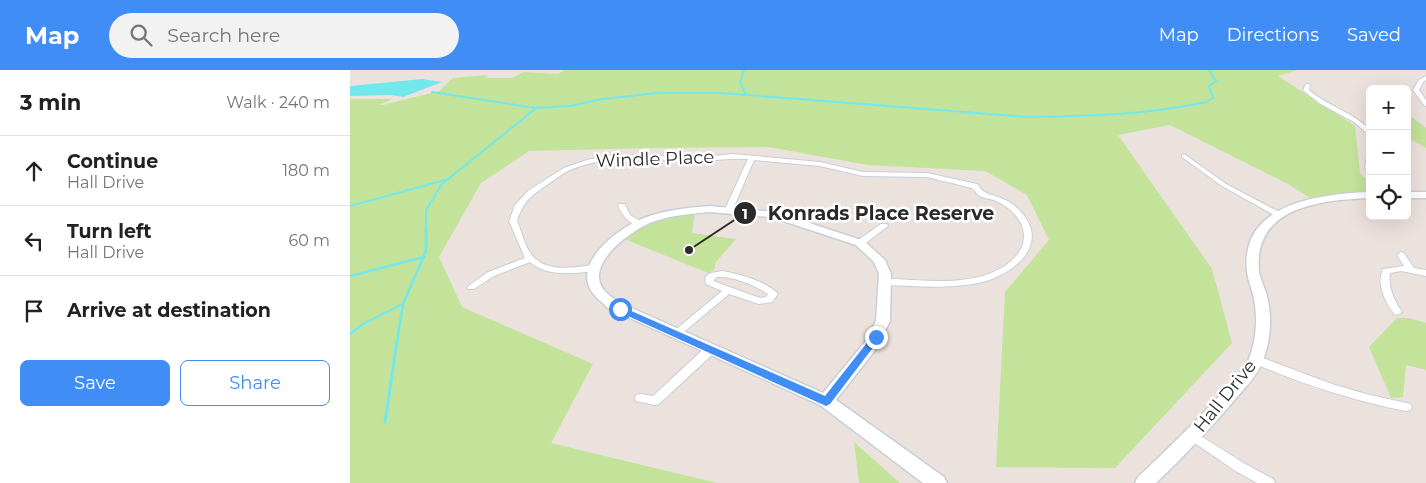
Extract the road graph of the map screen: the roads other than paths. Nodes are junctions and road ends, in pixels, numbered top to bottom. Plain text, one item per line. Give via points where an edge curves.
1 (1426, 78) edge
2 (1308, 85) dead end
3 (1426, 104) edge
4 (1367, 130) edge
5 (1184, 156) dead end
6 (752, 158) junction
7 (1366, 195) edge
8 (1411, 195) edge
9 (1424, 197) edge
10 (622, 206) dead end
11 (729, 209) junction
12 (1279, 214) junction
13 (639, 224) junction
14 (884, 226) dead end
15 (860, 243) junction
16 (1401, 255) dead end
17 (530, 259) junction
18 (595, 268) junction
19 (1410, 269) junction
20 (1426, 273) edge
21 (886, 282) junction
22 (471, 287) dead end
23 (728, 290) junction
24 (1397, 312) dead end
25 (676, 334) junction
26 (711, 349) junction
27 (1256, 360) junction
28 (640, 398) dead end
29 (826, 402) junction
30 (1406, 407) dead end
31 (1193, 436) junction
32 (938, 483) edge
33 (1144, 483) edge
34 (1269, 483) edge

1 - 3 street via 1416,90
2 - 4 street via 1306,90 1313,97
5 - 12 street via 1224,184
6 - 11 street
6 - 17 street, Windle Place via 612,157 566,169 527,196 515,213 513,226
6 - 21 street, Windle Place via 824,164 863,174 927,176 974,186 982,194 1015,210 1025,222 1028,236 1023,254 996,274 948,283
7 - 12 street, Hall Drive via 1320,199
8 - 9 street
10 - 13 street via 627,216
11 - 13 street via 683,211
11 - 15 street via 772,214
12 - 27 street, Hall Drive via 1258,234 1253,247 1253,273 1264,331
13 - 18 street via 609,244
14 - 15 street
15 - 21 street via 879,260
16 - 19 street
17 - 18 street via 552,270
17 - 22 street via 492,274
18 - 25 street via 595,285 606,300
19 - 20 street
19 - 24 street via 1394,268 1385,274 1390,303
21 - 29 street via 880,329
23 - 23 street via 711,283 709,278 725,273 770,291 772,296 759,301
23 - 25 street
25 - 26 street
26 - 28 street via 655,401
26 - 29 street
27 - 30 street via 1329,389
27 - 31 street, Hall Drive via 1251,370
29 - 32 street
31 - 33 street, Hall Drive
31 - 34 street

